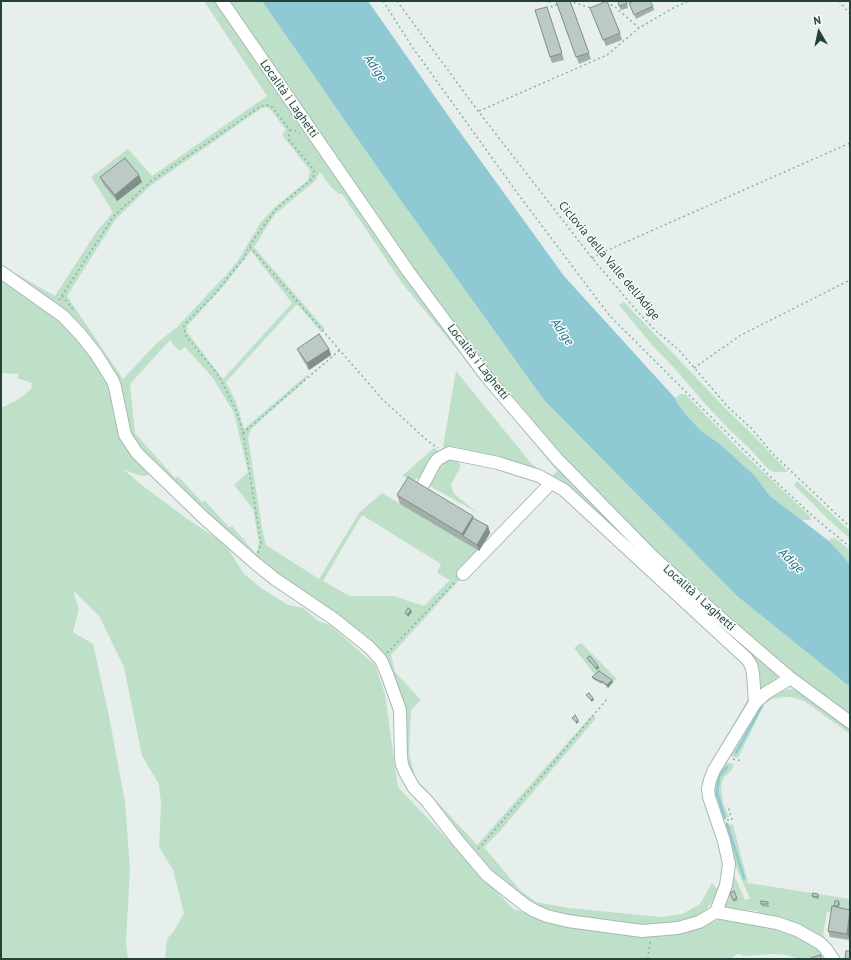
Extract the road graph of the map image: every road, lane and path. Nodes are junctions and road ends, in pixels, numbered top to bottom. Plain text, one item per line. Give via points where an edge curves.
1 (222, 1) edge
2 (383, 1) edge
3 (397, 1) edge
4 (549, 1) edge
5 (569, 1) edge
6 (689, 1) edge
7 (839, 1) edge
8 (559, 4) edge
9 (601, 5) edge
10 (596, 7) edge
11 (850, 14) edge
12 (639, 28) junction
13 (272, 107) dead end
14 (478, 111) junction
15 (290, 130) dead end
16 (850, 143) edge
17 (250, 247) junction
18 (592, 258) junction
19 (1, 272) edge
20 (850, 280) edge
21 (55, 309) junction
22 (340, 350) junction
23 (694, 368) junction
24 (243, 433) junction
25 (449, 453) junction
26 (424, 483) dead end
27 (551, 483) junction
28 (850, 526) edge
29 (850, 547) edge
30 (255, 563) junction
31 (463, 574) joint
32 (380, 660) junction
33 (789, 677) junction
34 (608, 698) dead end
35 (755, 703) junction
36 (850, 722) edge
37 (471, 857) junction
38 (716, 912) junction
39 (655, 930) junction
40 (648, 959) edge
41 (833, 959) edge

1 - 33 street, Località i Laghetti via 408,271 486,376 557,459 652,556
2 - 29 path via 413,48 509,181 610,315 773,479
3 - 14 path, Ciclovia della Valle dell'Adige
4 - 8 path via 552,6
5 - 10 path via 590,9
6 - 12 path
7 - 11 path
9 - 12 path via 607,2 614,6
12 - 14 path via 607,55
13 - 21 path via 260,106 150,182 114,216
14 - 18 path, Ciclovia della Valle dell'Adige
15 - 17 path via 289,140 314,170 314,175 276,210
16 - 18 path
17 - 22 path
17 - 24 path via 212,297 184,326 186,336 219,376 237,412
18 - 23 path, Ciclovia della Valle dell'Adige via 636,310 678,349
19 - 21 street
20 - 23 path via 741,335
21 - 30 street via 96,354 113,381 125,435 137,453
22 - 24 path
22 - 25 path via 384,400 429,442
23 - 28 path, Ciclovia della Valle dell'Adige via 773,454
24 - 30 path via 261,543
25 - 26 street via 438,459
25 - 27 street via 498,463
27 - 31 street
27 - 35 street via 564,490 747,660 753,673
30 - 32 street via 334,619 369,647
31 - 32 path
32 - 37 street via 400,710 402,766 414,788
33 - 35 street
33 - 36 street
34 - 37 path
35 - 38 street via 718,763 708,789 729,864 726,885
37 - 39 street via 487,875 525,905 547,916 642,932
38 - 39 street via 699,922 678,928
38 - 41 street via 777,923 797,930 820,943
39 - 40 path via 650,940

